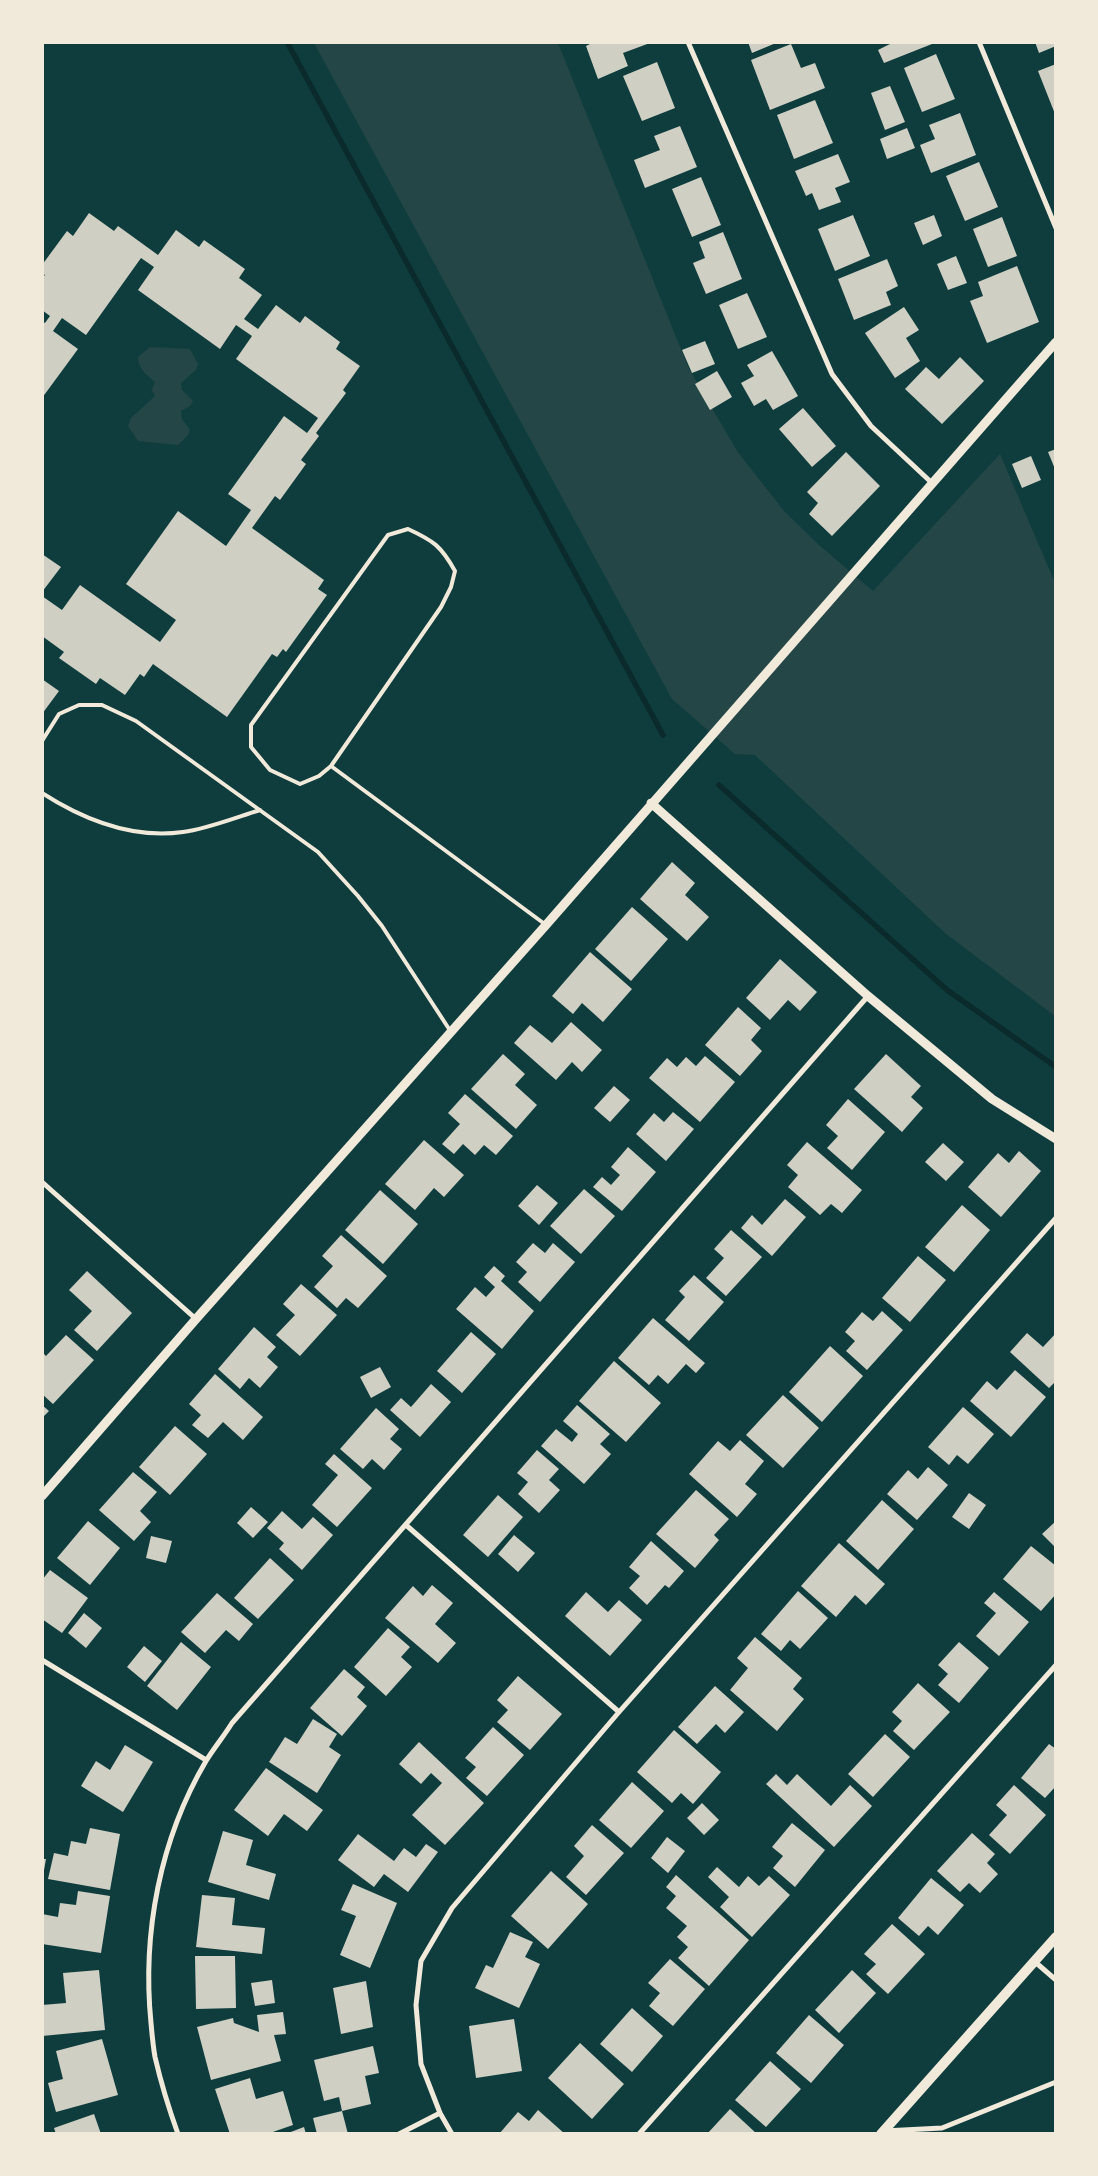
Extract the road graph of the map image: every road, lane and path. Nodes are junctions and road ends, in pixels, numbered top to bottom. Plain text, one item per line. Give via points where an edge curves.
1 (688, 42) edge
2 (979, 42) edge
3 (1056, 228) edge
4 (1056, 342) edge
5 (932, 483) junction
6 (42, 741) edge
7 (331, 766) junction
8 (42, 793) edge
9 (651, 803) junction
10 (260, 810) junction
11 (546, 925) junction
12 (868, 996) junction
13 (450, 1032) junction
14 (1056, 1139) edge
15 (42, 1182) edge
16 (1056, 1218) edge
17 (196, 1319) junction
18 (42, 1496) edge
19 (406, 1525) junction
20 (42, 1660) edge
21 (1056, 1665) edge
22 (619, 1712) junction
23 (206, 1760) junction
24 (1056, 1937) edge
25 (1034, 1961) junction
26 (1056, 1980) edge
27 (1056, 2082) edge
28 (440, 2113) junction
29 (882, 2132) edge
30 (178, 2134) edge
31 (399, 2134) edge
32 (452, 2134) edge
33 (639, 2134) edge

1 - 5 street via 832,374 872,426
2 - 3 street
4 - 5 street
5 - 9 street
6 - 10 lane via 59,714 79,705 102,705 136,721
7 - 7 lane via 441,607 451,587 455,571 446,554 431,539 408,529 388,535 251,725 251,747 270,770 300,784 319,776
7 - 11 lane
8 - 10 lane via 65,808 108,825 148,834 184,832
9 - 11 street
9 - 12 street
10 - 13 lane via 318,852 358,896 382,926
11 - 13 street
12 - 14 street via 992,1099
12 - 19 street
13 - 17 street
15 - 17 street
16 - 22 street
17 - 18 street
19 - 22 street
19 - 23 street via 232,1723
20 - 23 street
21 - 33 street
22 - 28 street via 452,1908 421,1961 416,2005 421,2064
23 - 30 street via 170,1843 156,1894 148,1947 148,1996 155,2057
24 - 25 main road
25 - 26 street
25 - 29 main road
27 - 29 street via 942,2128
28 - 31 street
28 - 32 street

